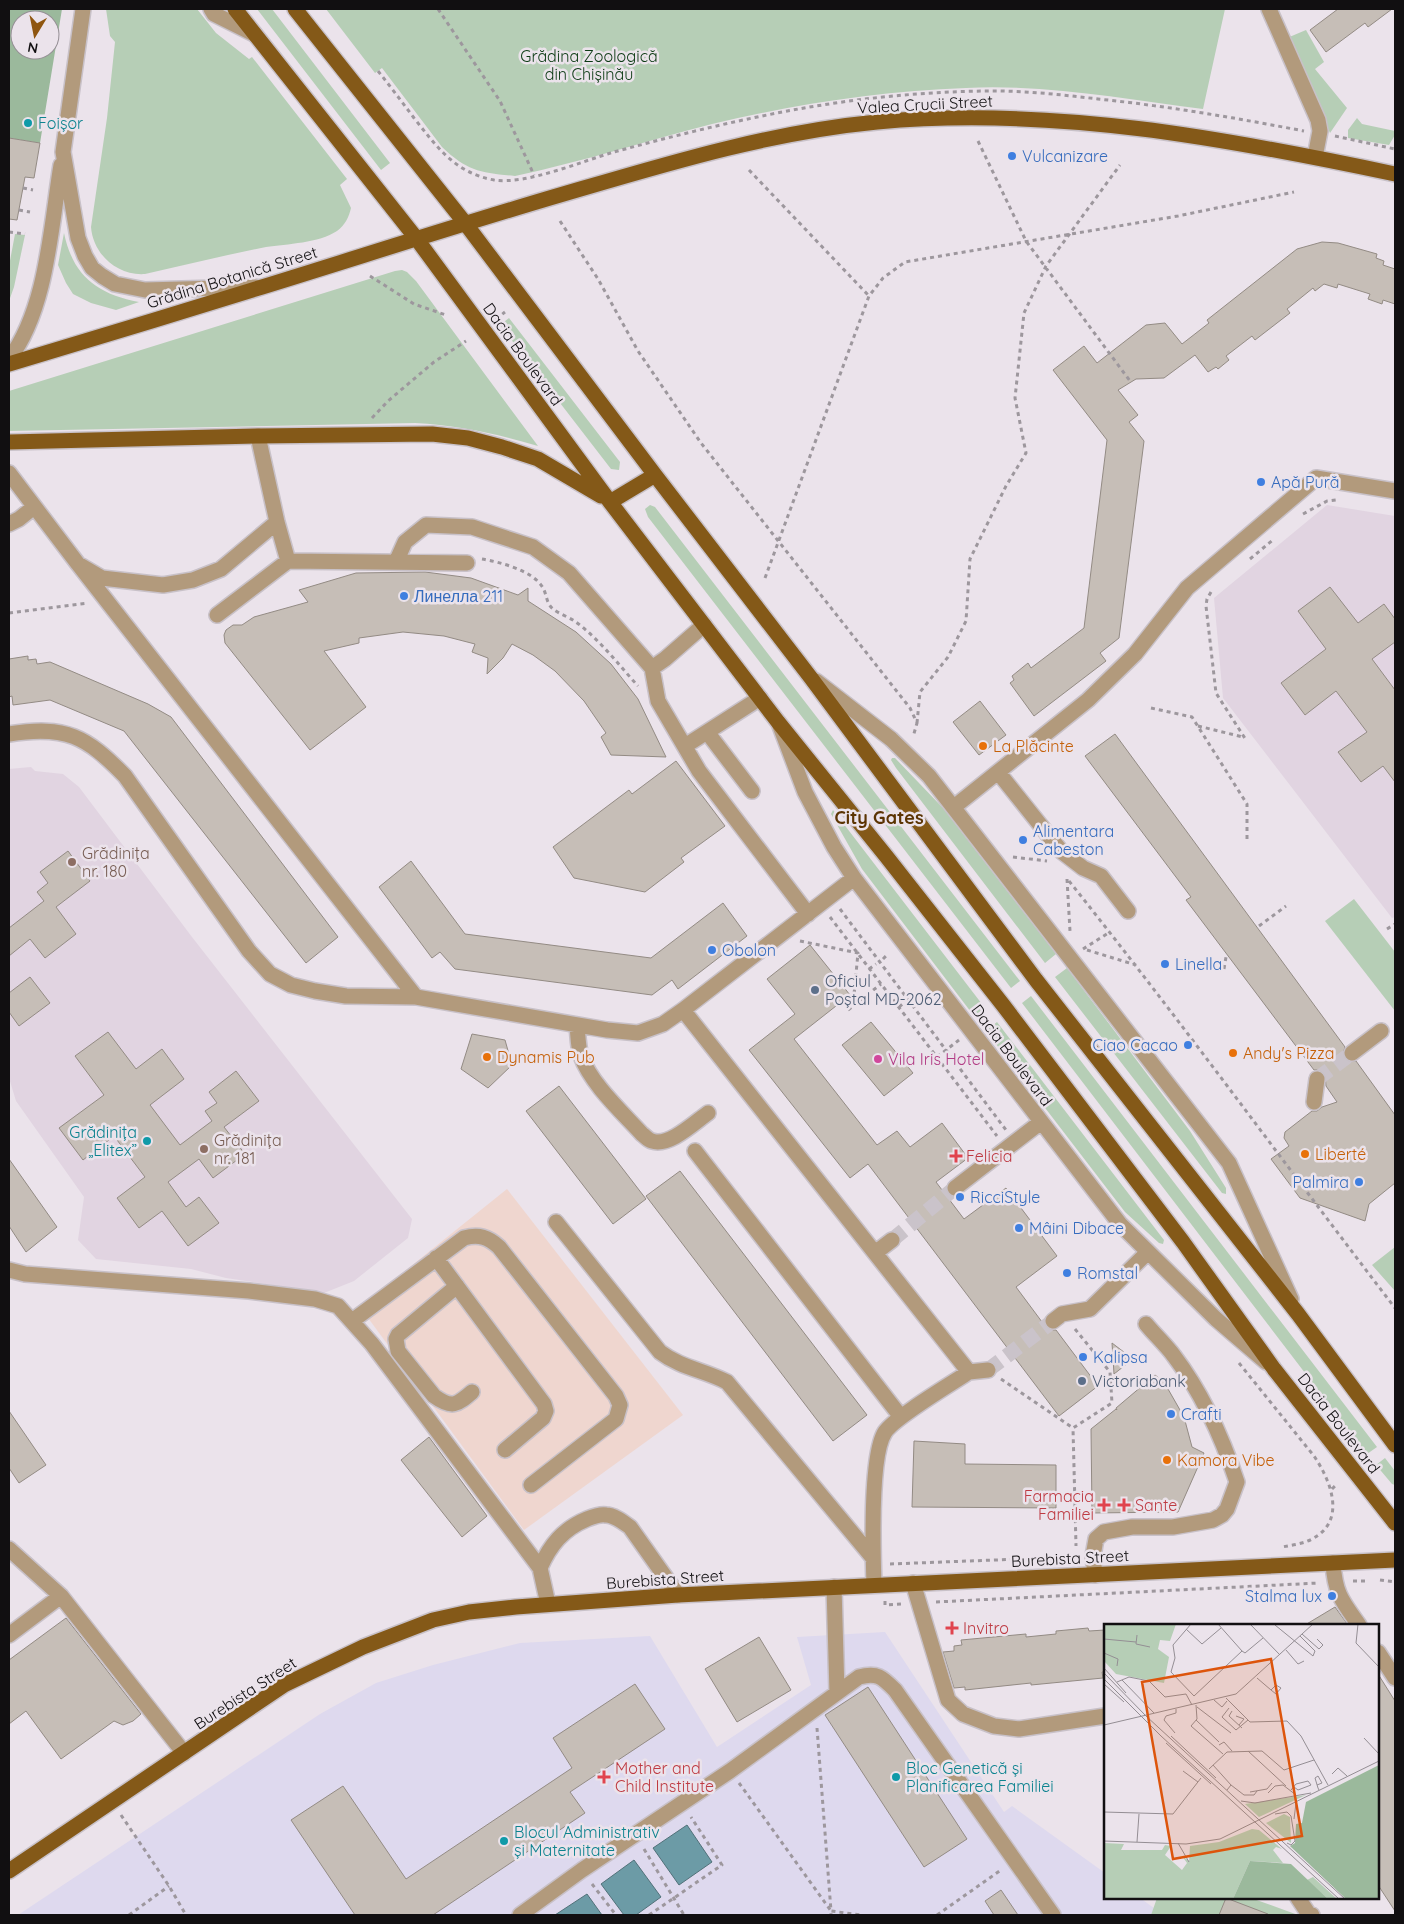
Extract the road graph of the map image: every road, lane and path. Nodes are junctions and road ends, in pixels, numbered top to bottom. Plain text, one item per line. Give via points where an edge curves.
1 (83, 9) edge
2 (211, 9) edge
3 (235, 9) edge
4 (295, 9) edge
5 (438, 9) edge
6 (1270, 9) edge
7 (254, 34) junction
8 (378, 71) dead end
9 (978, 141) dead end
10 (63, 152) junction
11 (441, 152) dead end
12 (1316, 157) junction
13 (1120, 165) dead end
14 (749, 170) dead end
15 (1395, 174) edge
16 (534, 176) dead end
17 (23, 188) dead end
18 (33, 190) dead end
19 (1294, 192) dead end
20 (18, 210) dead end
21 (30, 212) dead end
22 (560, 221) dead end
23 (465, 223) junction
24 (9, 232) edge
25 (25, 234) dead end
26 (1070, 234) junction
27 (416, 238) junction
28 (1026, 241) junction
29 (1046, 266) junction
30 (370, 276) dead end
31 (264, 287) junction
32 (869, 296) junction
33 (506, 312) dead end
34 (446, 315) dead end
35 (495, 319) dead end
36 (466, 341) dead end
37 (9, 359) edge
38 (9, 364) edge
39 (1130, 381) dead end
40 (367, 424) dead end
41 (258, 436) junction
42 (9, 442) edge
43 (9, 473) edge
44 (655, 475) junction
45 (1395, 491) edge
46 (1341, 501) dead end
47 (610, 502) junction
48 (34, 507) junction
49 (1297, 519) dead end
50 (277, 522) junction
51 (9, 524) edge
52 (1277, 536) dead end
53 (779, 542) junction
54 (288, 561) junction
55 (396, 562) junction
56 (467, 562) joint
57 (78, 564) junction
58 (1243, 566) dead end
59 (765, 578) dead end
60 (1212, 590) dead end
61 (106, 600) junction
62 (9, 613) edge
63 (217, 615) dead end
64 (704, 624) junction
65 (652, 668) junction
66 (811, 678) junction
67 (760, 698) junction
68 (658, 701) junction
69 (1152, 708) dead end
70 (778, 722) junction
71 (917, 724) junction
72 (1198, 726) junction
73 (706, 732) junction
74 (9, 734) edge
75 (912, 741) dead end
76 (684, 746) junction
77 (998, 772) junction
78 (752, 791) dead end
79 (954, 807) junction
80 (1247, 839) dead end
81 (1055, 862) dead end
82 (1018, 864) dead end
83 (1063, 873) dead end
84 (854, 878) junction
85 (1067, 879) junction
86 (825, 900) junction
87 (1286, 906) dead end
88 (1128, 911) dead end
89 (808, 914) junction
90 (1395, 924) edge
91 (1259, 926) dead end
92 (1066, 927) dead end
93 (1387, 929) dead end
94 (1070, 932) junction
95 (1075, 938) dead end
96 (798, 941) dead end
97 (1079, 944) dead end
98 (858, 953) junction
99 (1226, 957) dead end
100 (876, 964) dead end
101 (1136, 965) junction
102 (870, 969) junction
103 (1224, 969) dead end
104 (881, 984) junction
105 (416, 997) junction
106 (905, 1002) dead end
107 (854, 1006) junction
108 (899, 1007) junction
109 (683, 1010) junction
110 (848, 1010) dead end
111 (577, 1025) junction
112 (1380, 1032) dead end
113 (1352, 1053) tunnel mouth
114 (1317, 1079) dead end
115 (1314, 1102) dead end
116 (708, 1113) dead end
117 (1041, 1122) junction
118 (1011, 1145) junction
119 (694, 1151) dead end
120 (955, 1188) tunnel mouth
121 (556, 1222) dead end
122 (892, 1240) tunnel mouth
123 (1148, 1252) junction
124 (875, 1253) junction
125 (436, 1258) junction
126 (9, 1270) edge
127 (457, 1286) junction
128 (1395, 1308) edge
129 (1298, 1314) junction
130 (1058, 1318) joint
131 (352, 1321) junction
132 (1146, 1324) dead end
133 (1274, 1369) junction
134 (988, 1370) joint
135 (969, 1372) junction
136 (472, 1392) dead end
137 (901, 1418) junction
138 (1073, 1428) junction
139 (1395, 1445) edge
140 (505, 1450) dead end
141 (531, 1485) dead end
142 (1336, 1485) dead end
143 (1332, 1489) dead end
144 (1395, 1523) edge
145 (1076, 1547) dead end
146 (9, 1549) edge
147 (873, 1558) junction
148 (1395, 1560) edge
149 (1333, 1563) junction
150 (540, 1568) junction
151 (1095, 1575) junction
152 (913, 1583) junction
153 (874, 1585) junction
154 (834, 1587) junction
155 (678, 1595) junction
156 (61, 1596) junction
157 (548, 1604) junction
158 (1358, 1624) edge
159 (9, 1636) edge
160 (1379, 1654) edge
161 (1395, 1678) edge
162 (837, 1693) junction
163 (816, 1708) junction
164 (1104, 1716) edge
165 (184, 1753) junction
166 (730, 1771) junction
167 (112, 1802) junction
168 (682, 1804) junction
169 (636, 1835) junction
170 (1016, 1860) junction
171 (582, 1870) junction
172 (9, 1871) edge
173 (170, 1886) junction
174 (673, 1898) junction
175 (1299, 1899) edge
176 (831, 1913) edge
177 (129, 1915) edge
178 (186, 1915) edge
179 (520, 1915) edge
180 (616, 1915) edge
181 (648, 1915) edge
182 (684, 1915) edge
183 (861, 1915) edge
184 (937, 1915) edge
185 (1053, 1915) edge
186 (1312, 1915) edge

1 - 10 street
2 - 7 street via 214,14
3 - 7 main road, Dacia Boulevard
4 - 23 main road, Dacia Boulevard
5 - 16 path via 500,101
6 - 12 street via 1318,120 1320,131
7 - 27 main road, Dacia Boulevard
8 - 11 path
9 - 28 path
10 - 31 street via 78,238 92,268 102,276 115,284 146,290
10 - 37 street via 39,294 24,338
12 - 15 main road, Valea Crucii Street
12 - 23 main road, Valea Crucii Street via 1234,141 1038,118 876,122 770,137 664,164
13 - 26 path
14 - 32 path
17 - 18 path
19 - 26 path
20 - 21 path
22 - 53 path via 598,279 643,359 701,443
23 - 27 main road, Grădina Botanică Street
23 - 44 main road, Dacia Boulevard
24 - 25 path
26 - 28 path
26 - 29 path
27 - 31 main road, Grădina Botanică Street
27 - 47 main road, Dacia Boulevard
28 - 29 path
28 - 32 path via 905,262 882,278
29 - 39 path
29 - 71 path via 1024,313 1015,398 1026,454 1006,486 970,559 966,621 948,657 920,692
30 - 34 path via 414,304
31 - 38 main road, Grădina Botanică Street
32 - 53 path
33 - 35 path
36 - 40 path via 434,362 388,401
41 - 42 main road
41 - 47 main road via 432,434 468,438 538,459
41 - 50 street
43 - 48 street
44 - 47 main road
44 - 66 main road, Dacia Boulevard
45 - 77 street via 1316,478 1187,588 1135,654 1088,700
46 - 49 path via 1327,501
47 - 64 main road, Dacia Boulevard
48 - 51 street
48 - 57 street
50 - 54 street
50 - 57 street via 221,569 193,580 164,585 122,581 102,578
52 - 58 path
53 - 59 path
53 - 71 path via 910,708
54 - 55 street
54 - 63 street
55 - 56 street
55 - 65 street via 405,542 426,526 472,527 532,547 569,573
56 - 68 path via 483,559 510,566 536,578 552,608 600,644 642,690
57 - 61 street
60 - 72 path via 1206,606 1216,693 1245,739
61 - 62 path
61 - 105 street
64 - 65 street
64 - 67 main road, Dacia Boulevard
65 - 68 street
66 - 79 street, Dacia Boulevard via 891,739 929,776
66 - 129 main road, Dacia Boulevard via 1036,980
67 - 70 main road, Dacia Boulevard
67 - 73 street
68 - 76 street
69 - 72 path via 1192,717
70 - 84 street, Dacia Boulevard via 805,792
70 - 133 main road, Dacia Boulevard via 1003,1005 1183,1242
71 - 75 path
72 - 80 path via 1247,804
73 - 76 street
73 - 78 street
74 - 105 street via 54,732 71,735 102,753 125,776 249,951 270,974 291,985 346,996
76 - 89 street via 699,771
77 - 79 street
77 - 88 street via 1061,851 1083,868 1101,876
79 - 129 street, Dacia Boulevard via 1229,1163
81 - 82 path via 1012,856
83 - 85 path
84 - 86 street
84 - 117 street, Dacia Boulevard
85 - 94 path
85 - 101 path
86 - 89 street
86 - 98 path
86 - 118 path
87 - 91 path
89 - 109 street
90 - 93 path
92 - 94 path
94 - 95 path
96 - 98 path
97 - 101 path via 1083,949
98 - 102 path
98 - 107 path
99 - 103 path
100 - 102 path
101 - 128 path
102 - 104 path
104 - 107 path
104 - 108 path
105 - 111 street
106 - 108 path
107 - 110 path
108 - 118 path
109 - 111 street via 663,1024 638,1033
109 - 124 street
111 - 116 street via 581,1056 595,1081 651,1141 673,1139
112 - 113 street
114 - 115 street
117 - 118 street
117 - 123 street, Dacia Boulevard via 1120,1224
118 - 120 street
119 - 137 street
121 - 147 street via 660,1352 672,1362 727,1382
122 - 124 street
123 - 130 street via 1090,1309
123 - 133 street, Dacia Boulevard
124 - 135 street
125 - 127 street
125 - 131 street
125 - 141 street via 464,1238 483,1236 492,1240 620,1405 616,1419
126 - 131 street via 315,1299 338,1306
127 - 136 street via 398,1334 396,1345 440,1400 458,1404
127 - 140 street via 544,1404 543,1418
129 - 139 main road, Dacia Boulevard
130 - 138 path via 1110,1372 1112,1403
131 - 150 street
132 - 151 street via 1174,1357 1200,1396 1215,1424 1237,1482 1227,1508 1212,1520 1173,1528 1132,1527 1104,1532 1096,1539
133 - 144 main road, Dacia Boulevard
134 - 135 street
134 - 138 path
135 - 137 street
137 - 147 street via 885,1432 880,1449
138 - 145 path
142 - 143 path
146 - 156 street
147 - 153 street
148 - 149 main road, Burebista Street
149 - 151 main road, Burebista Street
149 - 158 street via 1337,1593
150 - 155 street via 546,1553 562,1533 593,1517 606,1515 630,1527
150 - 157 street
151 - 152 main road, Burebista Street
152 - 153 main road, Burebista Street
152 - 164 street via 948,1700 963,1714 994,1726 1019,1729
153 - 154 main road, Burebista Street
154 - 155 main road, Burebista Street
154 - 162 street
155 - 157 main road, Burebista Street
156 - 159 street
156 - 165 street
157 - 165 main road, Burebista Street via 469,1612 433,1620 363,1647 284,1685
160 - 161 street
162 - 163 street
162 - 170 street via 859,1677 869,1674 877,1675 895,1690
163 - 166 street
163 - 176 path
165 - 167 main road, Burebista Street
166 - 168 street
166 - 176 path
167 - 172 main road, Burebista Street
167 - 173 path
168 - 169 street
168 - 174 path via 722,1865
169 - 171 street
169 - 174 path
170 - 184 path
170 - 185 street
171 - 179 street
171 - 180 path
173 - 177 path
173 - 178 path
174 - 181 path
174 - 182 path
175 - 186 street
176 - 183 path

